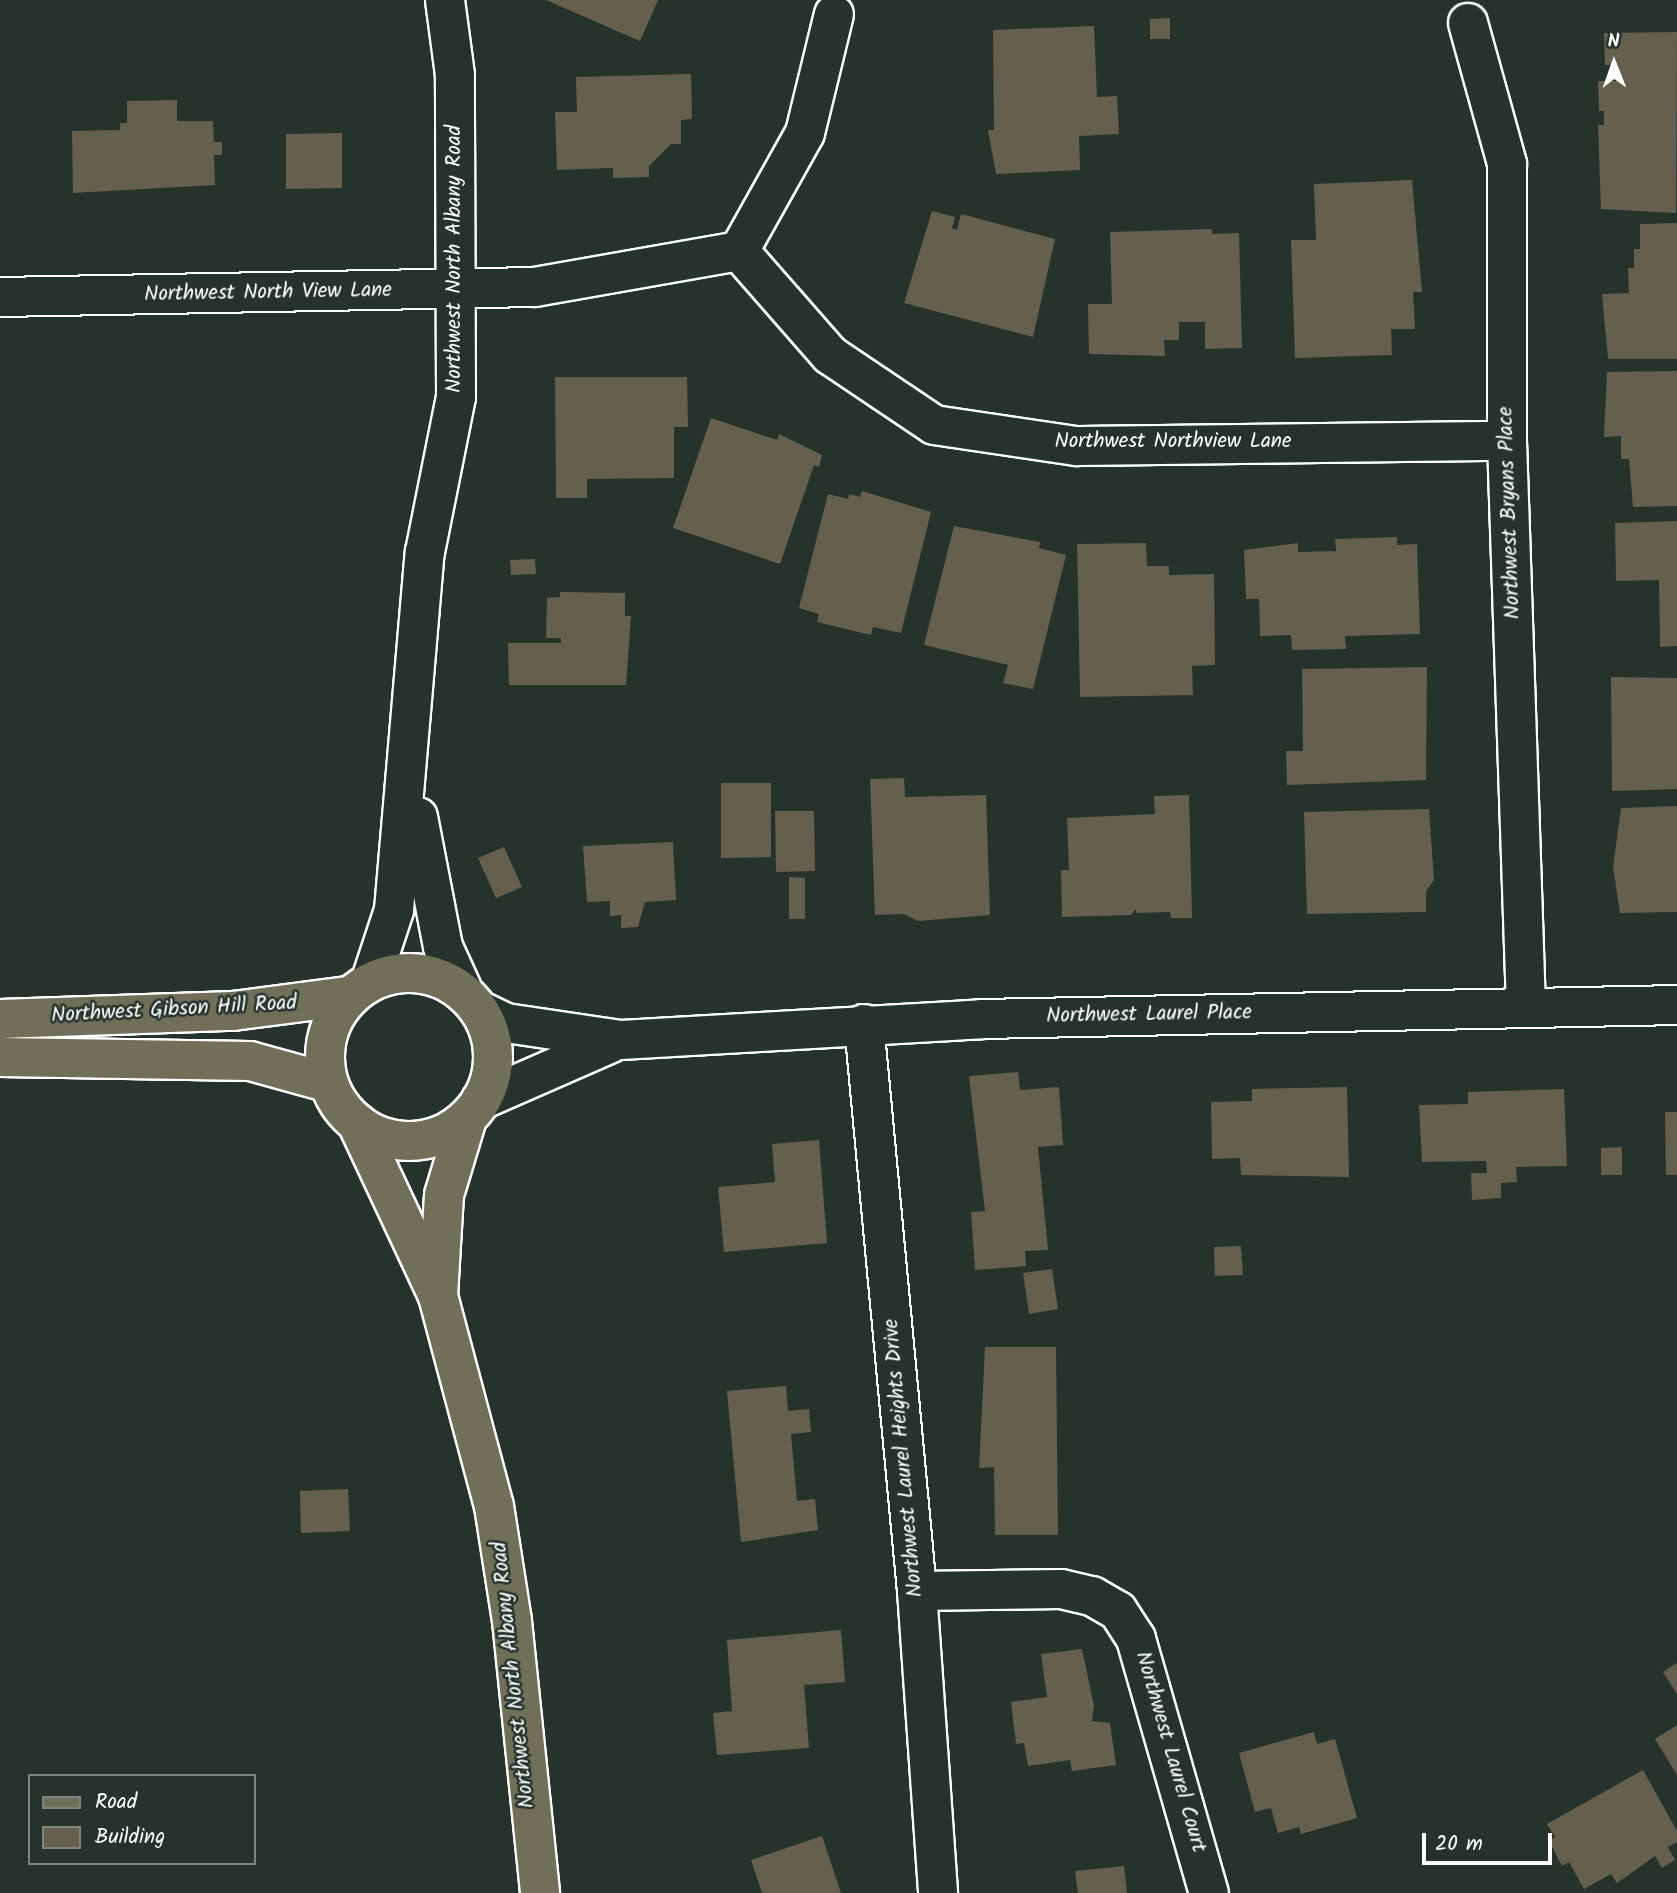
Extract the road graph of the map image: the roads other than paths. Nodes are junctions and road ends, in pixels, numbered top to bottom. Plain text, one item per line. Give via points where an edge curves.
1 (444, 0) edge
2 (834, 14) dead end
3 (1468, 23) dead end
4 (739, 251) junction
5 (456, 289) junction
6 (0, 297) edge
7 (1507, 441) junction
8 (409, 766) junction
9 (360, 988) junction
10 (471, 1002) junction
11 (1677, 1005) edge
12 (1526, 1007) junction
13 (0, 1019) edge
14 (864, 1024) junction
15 (621, 1040) junction
16 (0, 1057) edge
17 (326, 1082) junction
18 (474, 1110) junction
19 (357, 1123) junction
20 (438, 1296) junction
21 (917, 1591) junction
22 (540, 1893) edge
23 (938, 1893) edge
24 (1209, 1893) edge

1 - 5 street, Northwest North Albany Road via 455,75
2 - 4 street via 805,133
3 - 7 street, Northwest Bryans Place via 1507,164
4 - 5 street, Northwest North View Lane via 535,287
4 - 7 street, Northwest Northview Lane via 830,355 933,425 1077,446
5 - 6 street, Northwest North View Lane
5 - 8 street, Northwest North Albany Road via 456,397 425,552
7 - 12 street, Northwest Bryans Place
8 - 9 street, Northwest North Albany Road via 394,910
8 - 10 street, Northwest North Albany Road via 443,947
9 - 10 main road via 401,973 428,976
9 - 13 main road, Northwest Gibson Hill Road via 233,1011
9 - 17 main road via 331,1023
10 - 15 street, Northwest Laurel Place via 506,1023
10 - 18 main road via 493,1055
11 - 12 street, Northwest Laurel Place
12 - 14 street, Northwest Laurel Place
14 - 15 street, Northwest Laurel Place
14 - 21 street, Northwest Laurel Heights Drive
15 - 18 street, Northwest Laurel Place via 564,1060
16 - 17 main road, Northwest Gibson Hill Road via 250,1061
17 - 19 main road via 340,1107
18 - 19 main road via 425,1139 395,1141
18 - 20 main road, Northwest North Albany Road via 443,1195
19 - 20 main road, Northwest North Albany Road
20 - 22 main road, Northwest North Albany Road via 494,1506
21 - 23 street, Northwest Laurel Heights Drive
21 - 24 street, Northwest Laurel Court via 1061,1589 1092,1596 1118,1611 1136,1639

